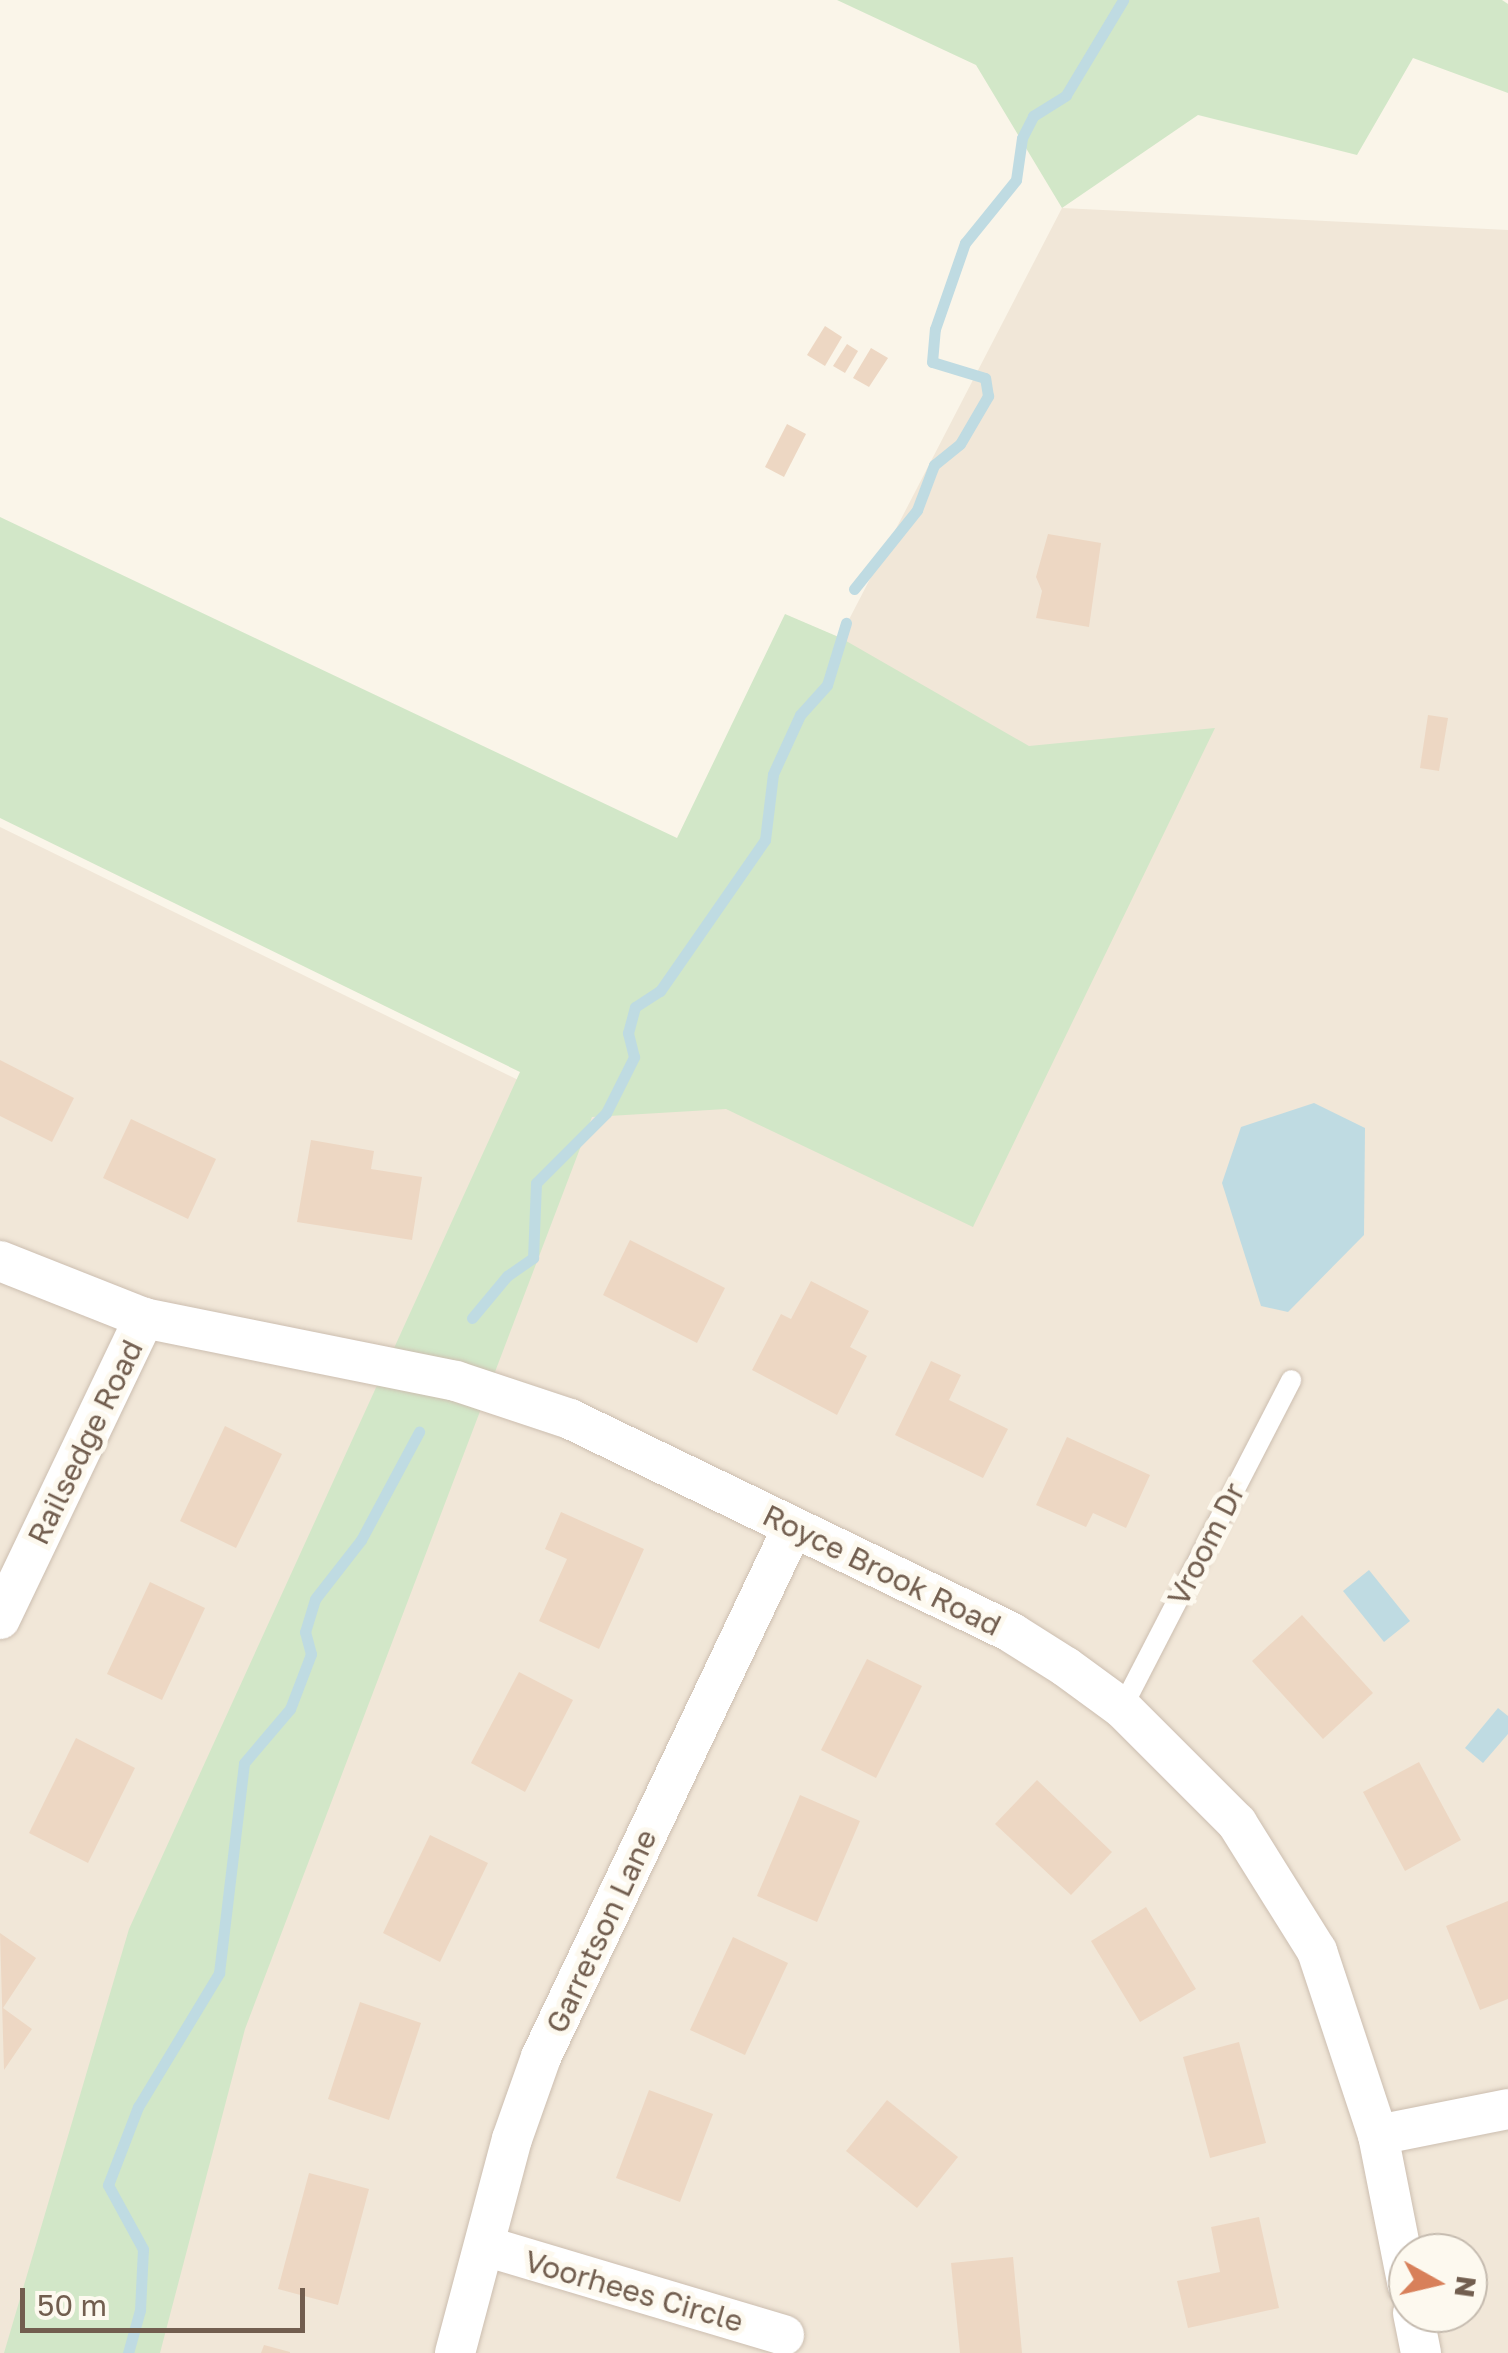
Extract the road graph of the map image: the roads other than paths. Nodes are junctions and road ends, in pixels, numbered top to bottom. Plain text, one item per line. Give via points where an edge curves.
1 (0, 1261) edge
2 (144, 1318) junction
3 (1291, 1380) dead end
4 (793, 1527) junction
5 (0, 1619) edge
6 (1122, 1708) junction
7 (1508, 2109) edge
8 (1378, 2135) junction
9 (1397, 2233) edge
10 (484, 2246) junction
11 (784, 2335) dead end
12 (455, 2353) edge

1 - 2 street, Royce Brook Road
2 - 4 street, Royce Brook Road via 506,1396 570,1419
2 - 5 street, Railsedge Road
3 - 6 lane, Vroom Dr
4 - 6 street, Royce Brook Road via 1012,1633
4 - 10 street, Garretson Lane via 541,2057
6 - 8 street, Royce Brook Road via 1237,1823 1279,1882 1332,1988
7 - 8 street
8 - 9 street, Royce Brook Road
10 - 11 street, Voorhees Circle
10 - 12 street, Garretson Lane

